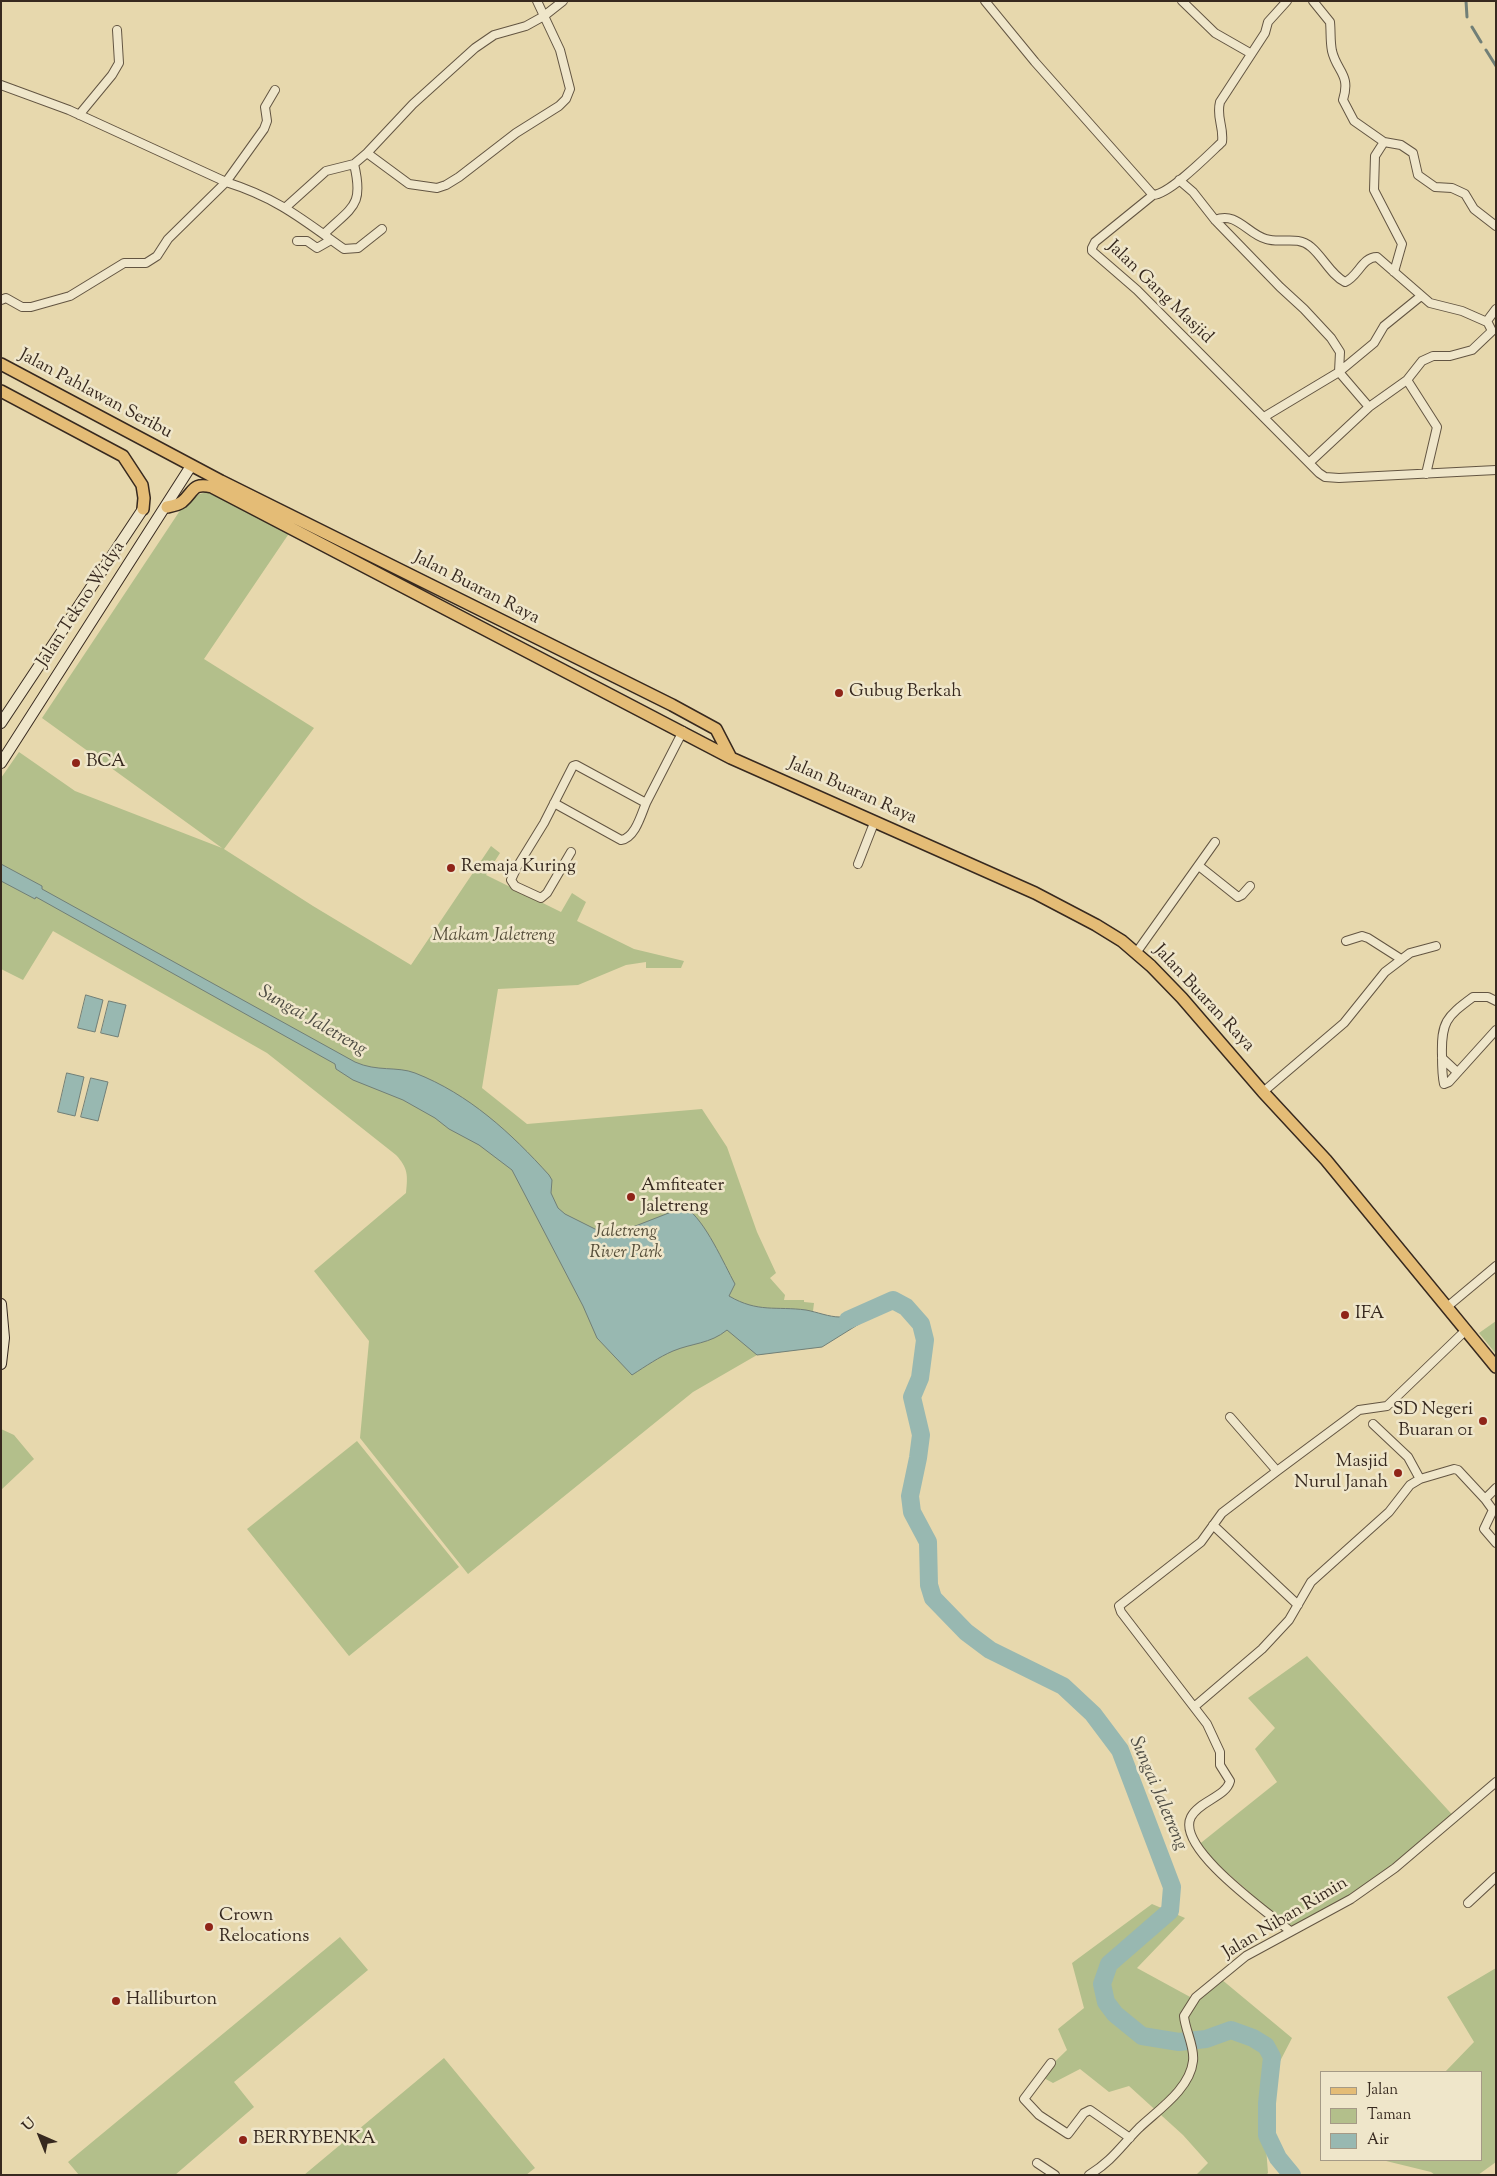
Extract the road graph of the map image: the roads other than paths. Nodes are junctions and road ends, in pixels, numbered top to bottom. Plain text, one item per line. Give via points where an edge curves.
1 (537, 1) edge
2 (563, 1) edge
3 (986, 1) edge
4 (1182, 1) edge
5 (1287, 1) edge
6 (1313, 1) edge
7 (544, 16) junction
8 (118, 30) dead end
9 (1250, 53) junction
10 (1, 85) edge
11 (275, 90) dead end
12 (78, 115) junction
13 (1384, 142) junction
14 (366, 153) junction
15 (354, 164) junction
16 (1180, 180) junction
17 (226, 182) junction
18 (1153, 195) junction
19 (286, 207) junction
20 (1215, 220) junction
21 (1496, 226) edge
22 (382, 229) dead end
23 (324, 234) junction
24 (331, 240) junction
25 (297, 241) dead end
26 (1394, 272) junction
27 (1421, 296) junction
28 (1, 300) edge
29 (1496, 309) edge
30 (1487, 322) junction
31 (1, 364) edge
32 (1339, 372) junction
33 (1407, 380) junction
34 (1, 391) edge
35 (1369, 407) junction
36 (1264, 417) junction
37 (1310, 462) junction
38 (191, 466) junction
39 (1496, 470) edge
40 (1426, 474) junction
41 (167, 507) junction
42 (143, 509) joint
43 (268, 510) junction
44 (1, 723) edge
45 (683, 731) junction
46 (732, 758) junction
47 (1, 762) edge
48 (554, 803) junction
49 (646, 803) junction
50 (874, 823) junction
51 (1215, 842) dead end
52 (571, 852) dead end
53 (858, 864) dead end
54 (1199, 866) junction
55 (1250, 886) dead end
56 (1346, 941) dead end
57 (1436, 946) dead end
58 (1136, 953) junction
59 (1401, 959) junction
60 (1496, 1001) edge
61 (1496, 1030) edge
62 (1442, 1058) junction
63 (1457, 1072) junction
64 (1263, 1092) junction
65 (1496, 1266) edge
66 (1, 1304) edge
67 (1446, 1307) junction
68 (1466, 1330) junction
69 (1, 1364) edge
70 (1496, 1367) edge
71 (1230, 1417) dead end
72 (1373, 1424) dead end
73 (1277, 1471) junction
74 (1420, 1479) junction
75 (1496, 1488) edge
76 (1485, 1499) junction
77 (1213, 1525) junction
78 (1496, 1543) edge
79 (1298, 1605) junction
80 (1194, 1707) junction
81 (1496, 1782) edge
82 (1496, 1876) edge
83 (1468, 1903) dead end
84 (1290, 1931) junction
85 (1051, 2063) dead end
86 (1130, 2138) junction
87 (1037, 2163) dead end
88 (1055, 2175) edge
89 (1089, 2175) edge

1 - 7 street
2 - 7 street
3 - 18 street via 1035,62
4 - 9 street via 1216,33
5 - 9 street via 1268,22 1265,33
6 - 13 street via 1330,22 1332,53 1347,87 1343,100 1354,120
7 - 14 street via 526,26 494,35 475,48 413,104
7 - 14 street via 560,50 570,88 559,106 516,133 459,177 437,188 409,184
8 - 12 street via 120,55 116,69
9 - 16 street via 1220,102 1217,113 1223,130 1222,142
10 - 12 street
11 - 17 street via 265,107 267,121 264,129
12 - 17 street
13 - 21 street via 1401,145 1413,153 1418,175 1435,187 1452,188 1466,194 1474,209
13 - 26 street via 1376,156 1374,190 1402,244
14 - 15 street
15 - 19 street via 326,171
15 - 23 street via 358,196 354,205
16 - 18 street via 1164,192
16 - 20 street via 1194,192
17 - 19 street
17 - 28 street via 168,240 157,256 146,263 124,263 70,296 31,307 22,307 6,298
18 - 36 street, Jalan Gang Masjid via 1095,242 1092,251 1137,290
19 - 23 street
20 - 26 street via 1232,218 1266,239 1293,240 1309,245 1346,282 1372,257 1377,257
20 - 32 street via 1330,338 1340,352
22 - 24 street via 353,250 344,249
23 - 24 street
24 - 25 street via 318,248 308,241
26 - 27 street
27 - 30 street via 1430,303 1462,311
27 - 32 street via 1384,326 1374,343
29 - 30 street
30 - 33 street via 1492,330 1476,348 1453,355 1428,357
31 - 38 main road, Jalan Pahlawan Seribu
32 - 35 street
32 - 36 street
33 - 35 street
33 - 40 street via 1437,427
34 - 42 main road, Jalan Tekno Widya via 123,456 142,485
35 - 37 street
36 - 37 street, Jalan Gang Masjid
37 - 40 street, Jalan Gang Masjid via 1325,477
38 - 41 main road, Jalan Tekno Widya
38 - 43 main road, Jalan Buaran Raya
39 - 40 street, Jalan Gang Masjid
41 - 43 main road, Jalan Buaran Raya via 181,502 194,488 205,485
41 - 47 main road, Jalan Tekno Widya
42 - 44 main road, Jalan Tekno Widya
43 - 45 main road, Jalan Buaran Raya via 420,597
43 - 46 main road, Jalan Buaran Raya via 679,709 716,730
45 - 46 main road, Jalan Buaran Raya
45 - 49 street
46 - 50 main road, Jalan Buaran Raya
48 - 49 street via 621,840 632,834
48 - 49 street via 576,765
48 - 52 street via 511,880 515,886 541,898
50 - 53 street
50 - 58 main road, Jalan Buaran Raya via 1035,893 1096,925
51 - 54 street
54 - 55 street via 1238,896
54 - 58 street
56 - 59 street via 1362,936
57 - 59 street
58 - 64 main road, Jalan Buaran Raya via 1182,998
59 - 64 street via 1382,976 1344,1023
60 - 62 street via 1476,996 1450,1016 1443,1029
61 - 63 street
62 - 63 street
62 - 63 street via 1444,1084
64 - 67 main road, Jalan Buaran Raya via 1326,1160
65 - 67 street
66 - 69 main road via 4,1338
67 - 68 main road, Jalan Buaran Raya
68 - 70 main road, Jalan Buaran Raya
68 - 73 street via 1387,1406 1360,1410
71 - 73 street
72 - 74 street via 1408,1457
73 - 77 street via 1222,1512
74 - 76 street via 1458,1470
74 - 79 street via 1311,1582
75 - 76 street
76 - 78 street via 1493,1510 1484,1529
77 - 79 street
77 - 80 street via 1201,1542 1120,1606 1121,1612
79 - 80 street via 1289,1620 1262,1649
80 - 84 street via 1214,1738 1220,1752 1220,1765 1230,1781 1225,1790 1202,1805 1191,1817 1190,1830 1211,1864
81 - 84 street, Jalan Niban Rimin via 1395,1868 1351,1899
82 - 83 street
84 - 86 street, Jalan Niban Rimin via 1246,1956 1196,1997 1184,2016 1193,2055 1191,2069 1180,2088
85 - 86 street via 1024,2099 1032,2110 1068,2134 1090,2110
86 - 89 street, Jalan Niban Rimin via 1114,2157
87 - 88 street

